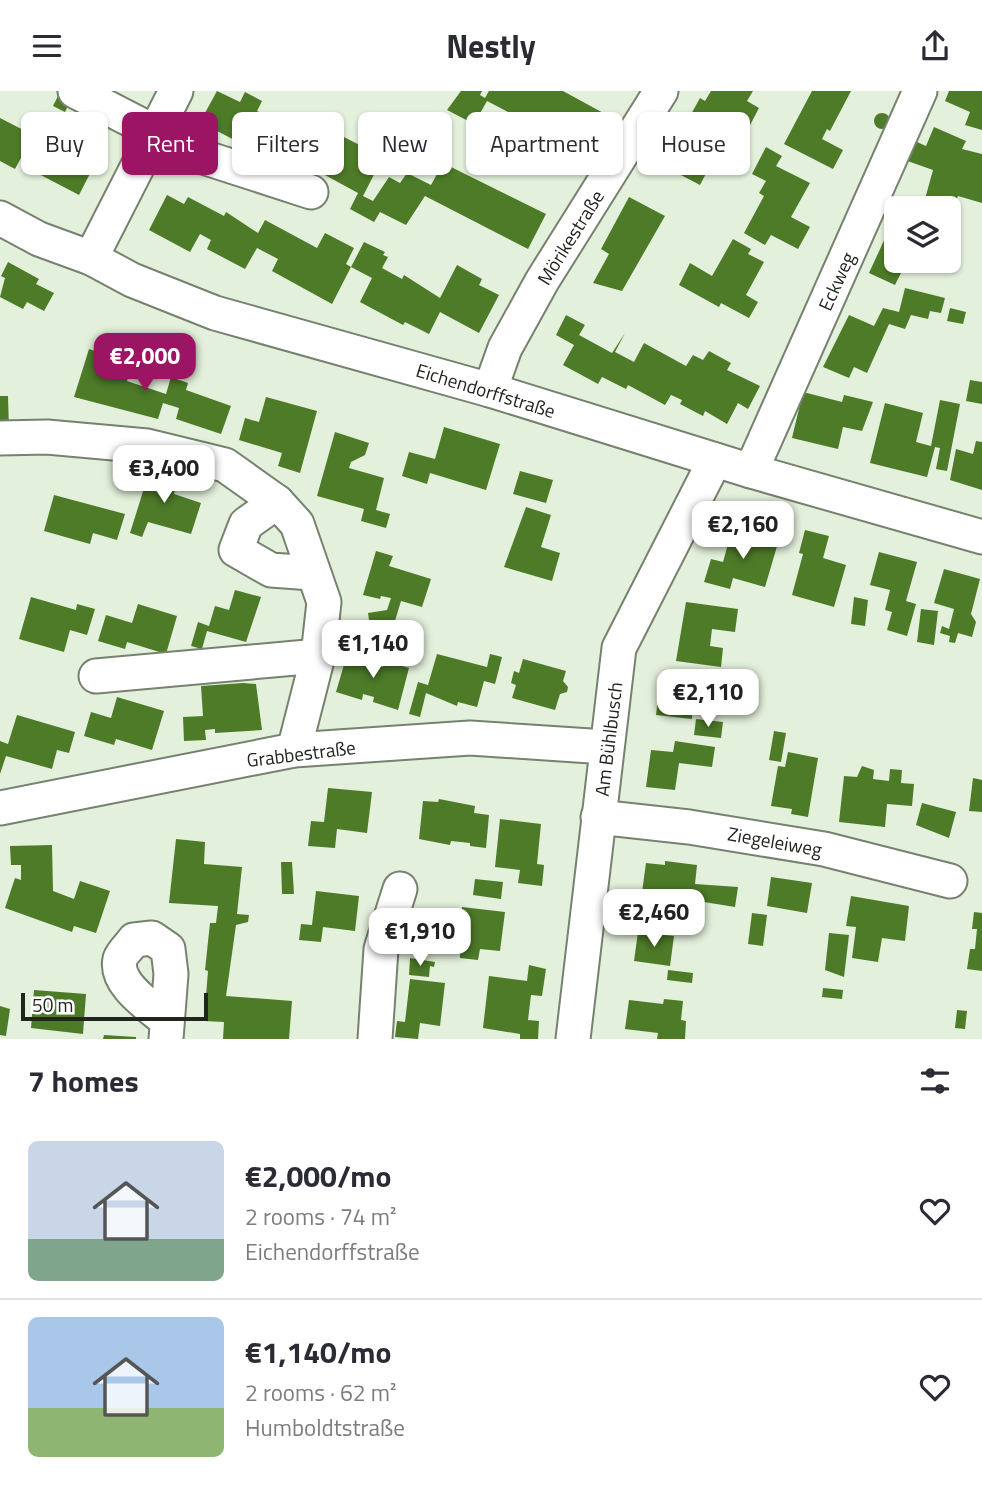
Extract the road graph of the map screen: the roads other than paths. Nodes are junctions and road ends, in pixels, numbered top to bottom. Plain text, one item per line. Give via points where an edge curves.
1 (75, 91) edge
2 (176, 91) edge
3 (661, 91) edge
4 (920, 91) edge
5 (164, 112) edge
6 (122, 116) edge
7 (218, 162) edge
8 (132, 175) edge
9 (311, 192) dead end
10 (0, 218) edge
11 (91, 258) junction
12 (490, 390) junction
13 (0, 438) edge
14 (715, 460) junction
15 (751, 471) junction
16 (276, 502) junction
17 (982, 537) edge
18 (312, 573) junction
19 (317, 656) junction
20 (96, 676) dead end
21 (606, 747) junction
22 (294, 750) junction
23 (0, 808) edge
24 (598, 817) junction
25 (950, 881) dead end
26 (400, 889) dead end
27 (375, 1039) edge
28 (573, 1039) edge

1 - 6 street
2 - 5 street
3 - 12 street, Mörikestraße via 542,281 505,348
4 - 15 street, Eckweg
7 - 9 street
8 - 11 street
10 - 11 street, Eichendorffstraße via 39,240
11 - 12 street, Eichendorffstraße via 215,313
12 - 14 street, Eichendorffstraße
13 - 16 street via 47,436 147,446 225,465
14 - 15 street, Eichendorffstraße
14 - 21 street, Am Bühlbusch via 619,648
15 - 17 street, Eichendorffstraße
16 - 18 street via 296,524
16 - 18 street via 246,524 236,550 271,570
18 - 19 street via 324,602
19 - 20 street
19 - 22 street
21 - 22 street, Grabbestraße via 470,738
21 - 24 street, Am Bühlbusch
22 - 23 street, Grabbestraße
24 - 25 street, Ziegeleiweg via 824,849
24 - 28 street, Am Bühlbusch
26 - 27 street via 381,949

